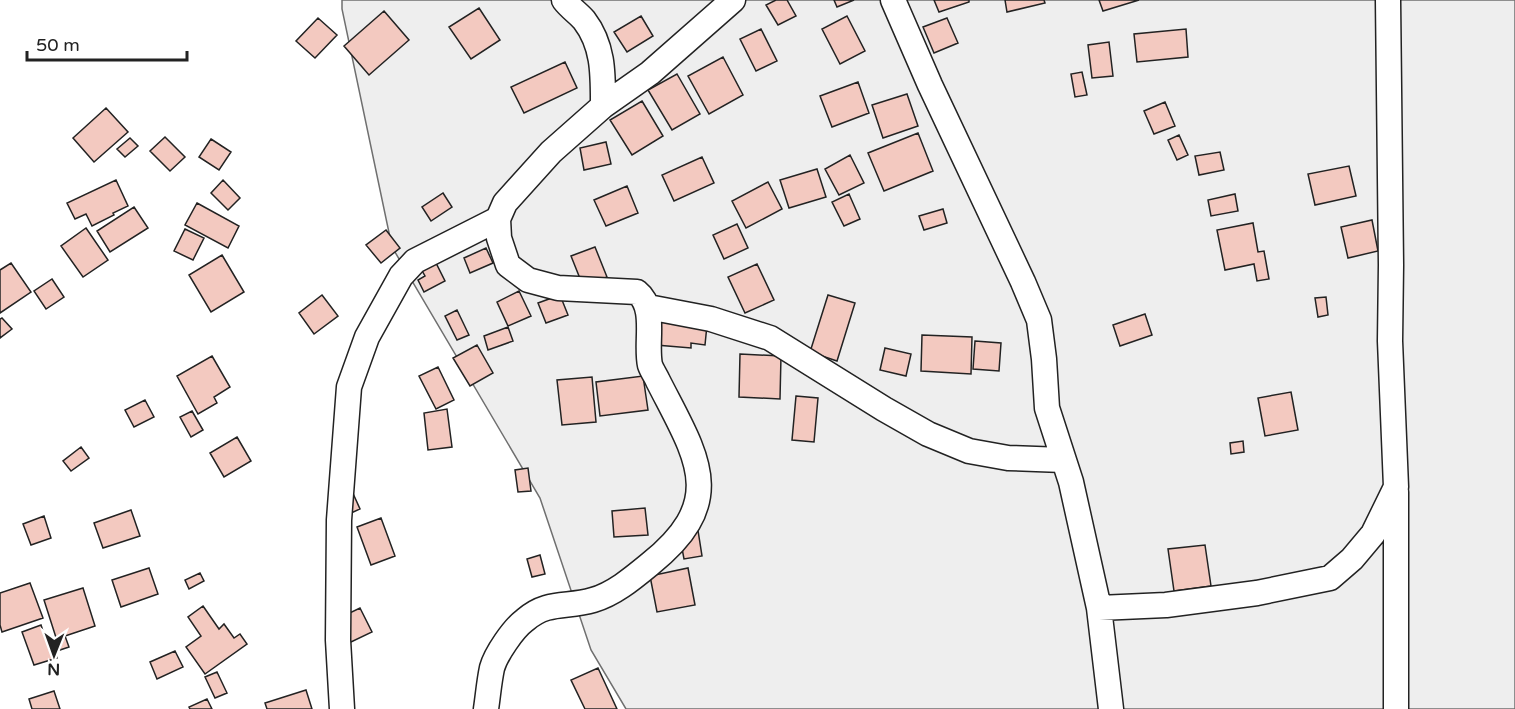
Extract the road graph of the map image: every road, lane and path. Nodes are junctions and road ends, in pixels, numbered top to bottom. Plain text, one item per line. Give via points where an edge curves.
1 (564, 0) edge
2 (733, 0) edge
3 (893, 0) edge
4 (1388, 0) edge
5 (603, 106) junction
6 (498, 219) junction
7 (648, 307) junction
8 (1063, 460) junction
9 (1396, 488) junction
10 (1099, 608) junction
11 (342, 709) edge
12 (486, 709) edge
13 (1111, 709) edge
14 (1396, 709) edge

1 - 5 street via 583,18 597,41 603,69
2 - 5 street via 650,73
3 - 8 street via 1039,320 1047,408
4 - 9 street via 1390,351
5 - 6 street via 551,152 505,203
6 - 7 street via 499,238 508,265 528,280 558,288 638,292
6 - 11 street via 415,261 401,276 367,337 349,387 339,520
7 - 8 street via 711,319 770,338 928,434 969,451 1008,458
7 - 12 street via 651,366 690,441 700,474 699,499 668,550 609,594 591,601 555,604 522,621 493,666
8 - 10 street
9 - 10 street via 1373,534 1330,578 1166,605
9 - 14 street
10 - 13 street

